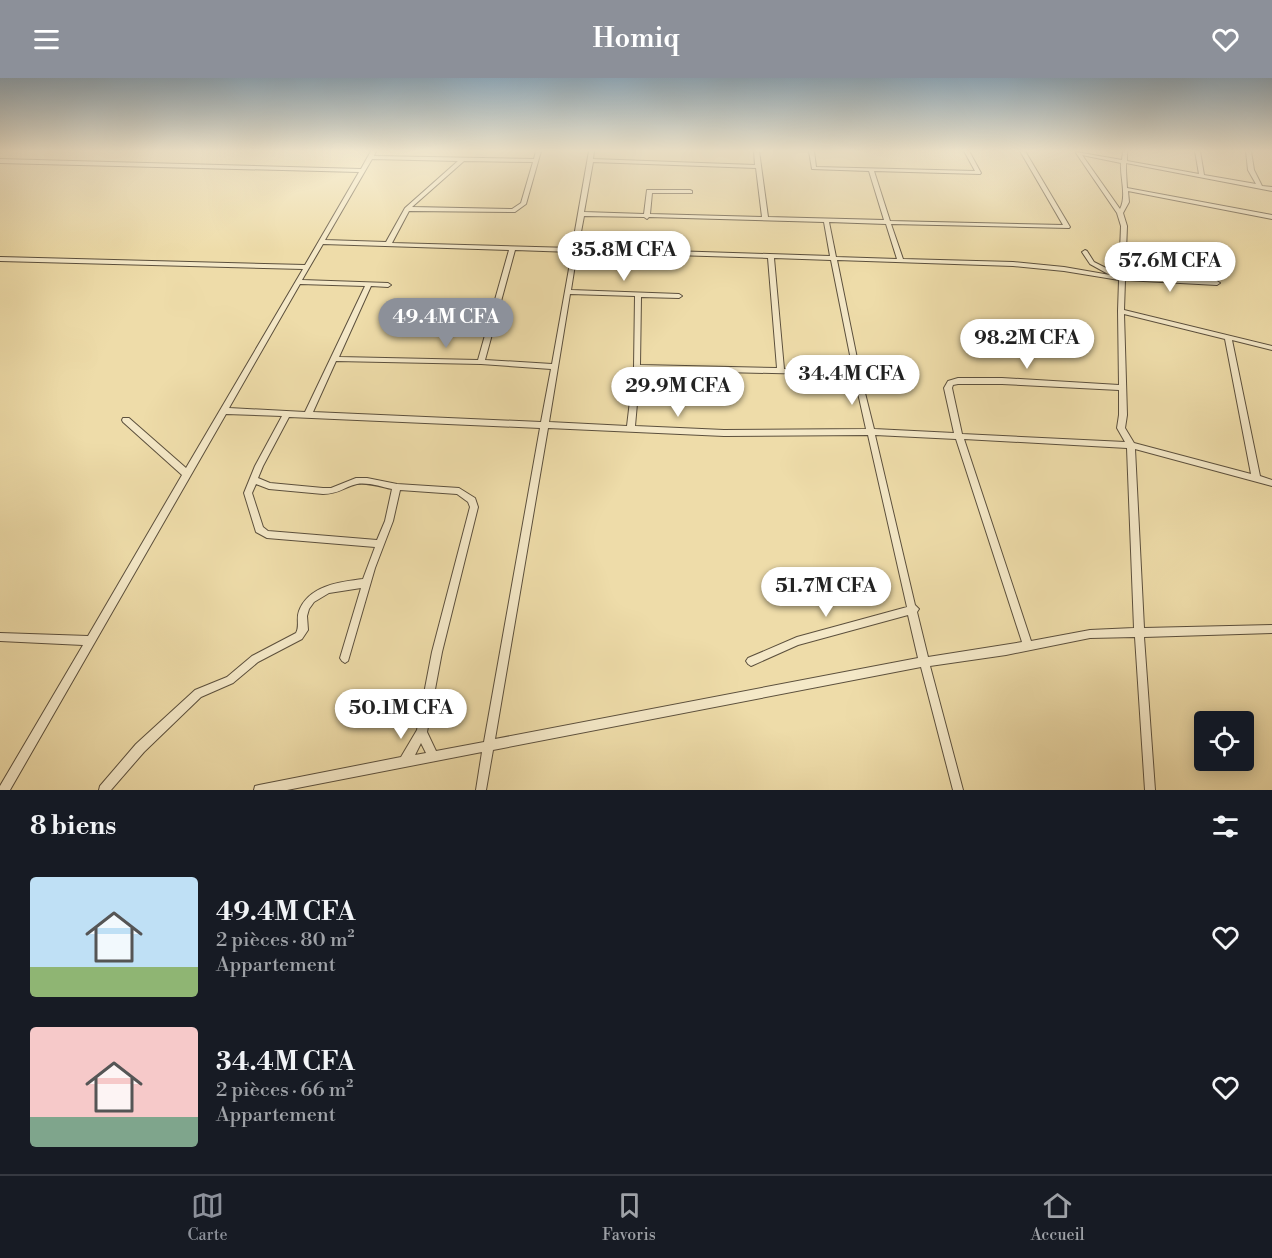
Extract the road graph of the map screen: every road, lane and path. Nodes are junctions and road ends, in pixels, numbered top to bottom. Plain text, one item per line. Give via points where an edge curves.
1 (354, 184) edge
2 (434, 184) edge
3 (529, 184) edge
4 (586, 184) edge
5 (760, 184) edge
6 (875, 184) edge
7 (1042, 184) edge
8 (1100, 184) edge
9 (1125, 184) edge
10 (1245, 184) edge
11 (1259, 184) edge
12 (1260, 187) junction
13 (1126, 189) junction
14 (1272, 189) edge
15 (690, 192) dead end
16 (406, 209) junction
17 (1120, 213) junction
18 (581, 214) junction
19 (647, 217) junction
20 (1272, 217) edge
21 (765, 219) junction
22 (826, 220) junction
23 (887, 221) junction
24 (321, 242) junction
25 (388, 244) junction
26 (512, 249) junction
27 (575, 250) junction
28 (1085, 252) dead end
29 (771, 256) junction
30 (836, 258) junction
31 (0, 259) edge
32 (900, 260) junction
33 (307, 267) junction
34 (1121, 278) junction
35 (298, 282) junction
36 (1217, 283) dead end
37 (369, 285) junction
38 (388, 285) dead end
39 (568, 292) junction
40 (638, 294) junction
41 (679, 296) dead end
42 (1121, 311) junction
43 (1228, 338) junction
44 (1272, 348) edge
45 (336, 359) junction
46 (481, 362) junction
47 (555, 366) junction
48 (636, 367) junction
49 (781, 371) junction
50 (857, 373) junction
51 (1123, 388) junction
52 (224, 411) junction
53 (287, 413) junction
54 (308, 414) junction
55 (126, 420) dead end
56 (545, 424) junction
57 (631, 428) junction
58 (872, 432) junction
59 (959, 437) junction
60 (1131, 445) junction
61 (187, 474) junction
62 (1256, 478) junction
63 (253, 479) junction
64 (1272, 483) edge
65 (397, 487) junction
66 (380, 544) junction
67 (367, 583) junction
68 (914, 609) junction
69 (1272, 629) edge
70 (1139, 633) junction
71 (0, 637) edge
72 (90, 641) junction
73 (1028, 646) junction
74 (345, 658) dead end
75 (751, 662) dead end
76 (924, 662) junction
77 (422, 732) junction
78 (489, 747) junction
79 (433, 757) junction
80 (404, 763) junction
81 (4, 790) edge
82 (104, 790) edge
83 (259, 790) edge
84 (481, 790) edge
85 (958, 790) edge
86 (1150, 790) edge

1 - 24 street
2 - 16 street
3 - 16 street via 524,204 513,211
4 - 18 street
5 - 21 street
6 - 23 street
7 - 23 street via 1067,227
8 - 17 street
9 - 13 street
10 - 12 street
11 - 12 street
12 - 14 street
13 - 17 street via 1126,202
13 - 20 street
15 - 19 street via 649,191
16 - 25 street
17 - 34 street via 1124,226
18 - 19 street
18 - 27 street
19 - 21 street
21 - 22 street
22 - 23 street
22 - 30 street
23 - 32 street
24 - 25 street
24 - 33 street
25 - 26 street
26 - 27 street
26 - 46 street
27 - 29 street
27 - 39 street
28 - 34 street via 1092,263
29 - 30 street
29 - 49 street
30 - 32 street
30 - 50 street
31 - 33 street
32 - 34 street via 1037,265
33 - 35 street
34 - 36 street
34 - 42 street
35 - 37 street
35 - 52 street
37 - 38 street
37 - 45 street
39 - 40 street
39 - 47 street
40 - 41 street
40 - 48 street
42 - 43 street
42 - 51 street
43 - 44 street
43 - 62 street
45 - 46 street
45 - 54 street
46 - 47 street
47 - 56 street
48 - 49 street
48 - 57 street
49 - 50 street
50 - 58 street
51 - 59 street via 1002,381 950,383
51 - 60 street via 1121,428
52 - 53 street
52 - 61 street
53 - 54 street
53 - 63 street
54 - 56 street
55 - 61 street
56 - 57 street
56 - 78 street
57 - 58 street via 724,433
58 - 59 street
58 - 68 street
59 - 60 street
59 - 73 street
60 - 62 street
60 - 70 street
61 - 72 street
62 - 64 street
63 - 65 street via 268,486 323,491 356,481
63 - 66 street via 249,500 262,533
65 - 66 street
65 - 77 street via 459,491 472,500 474,507 437,652
66 - 67 street
67 - 74 street
67 - 82 street via 333,588 314,598 305,607 299,636 255,659 230,680 198,693 148,739
68 - 75 street via 797,641
68 - 76 street
69 - 70 street
70 - 73 street via 1090,634
70 - 86 street
71 - 72 street
72 - 81 street
73 - 76 street
76 - 78 street
76 - 85 street
77 - 79 street
77 - 80 street
78 - 79 street
78 - 84 street
79 - 80 street
80 - 83 street

